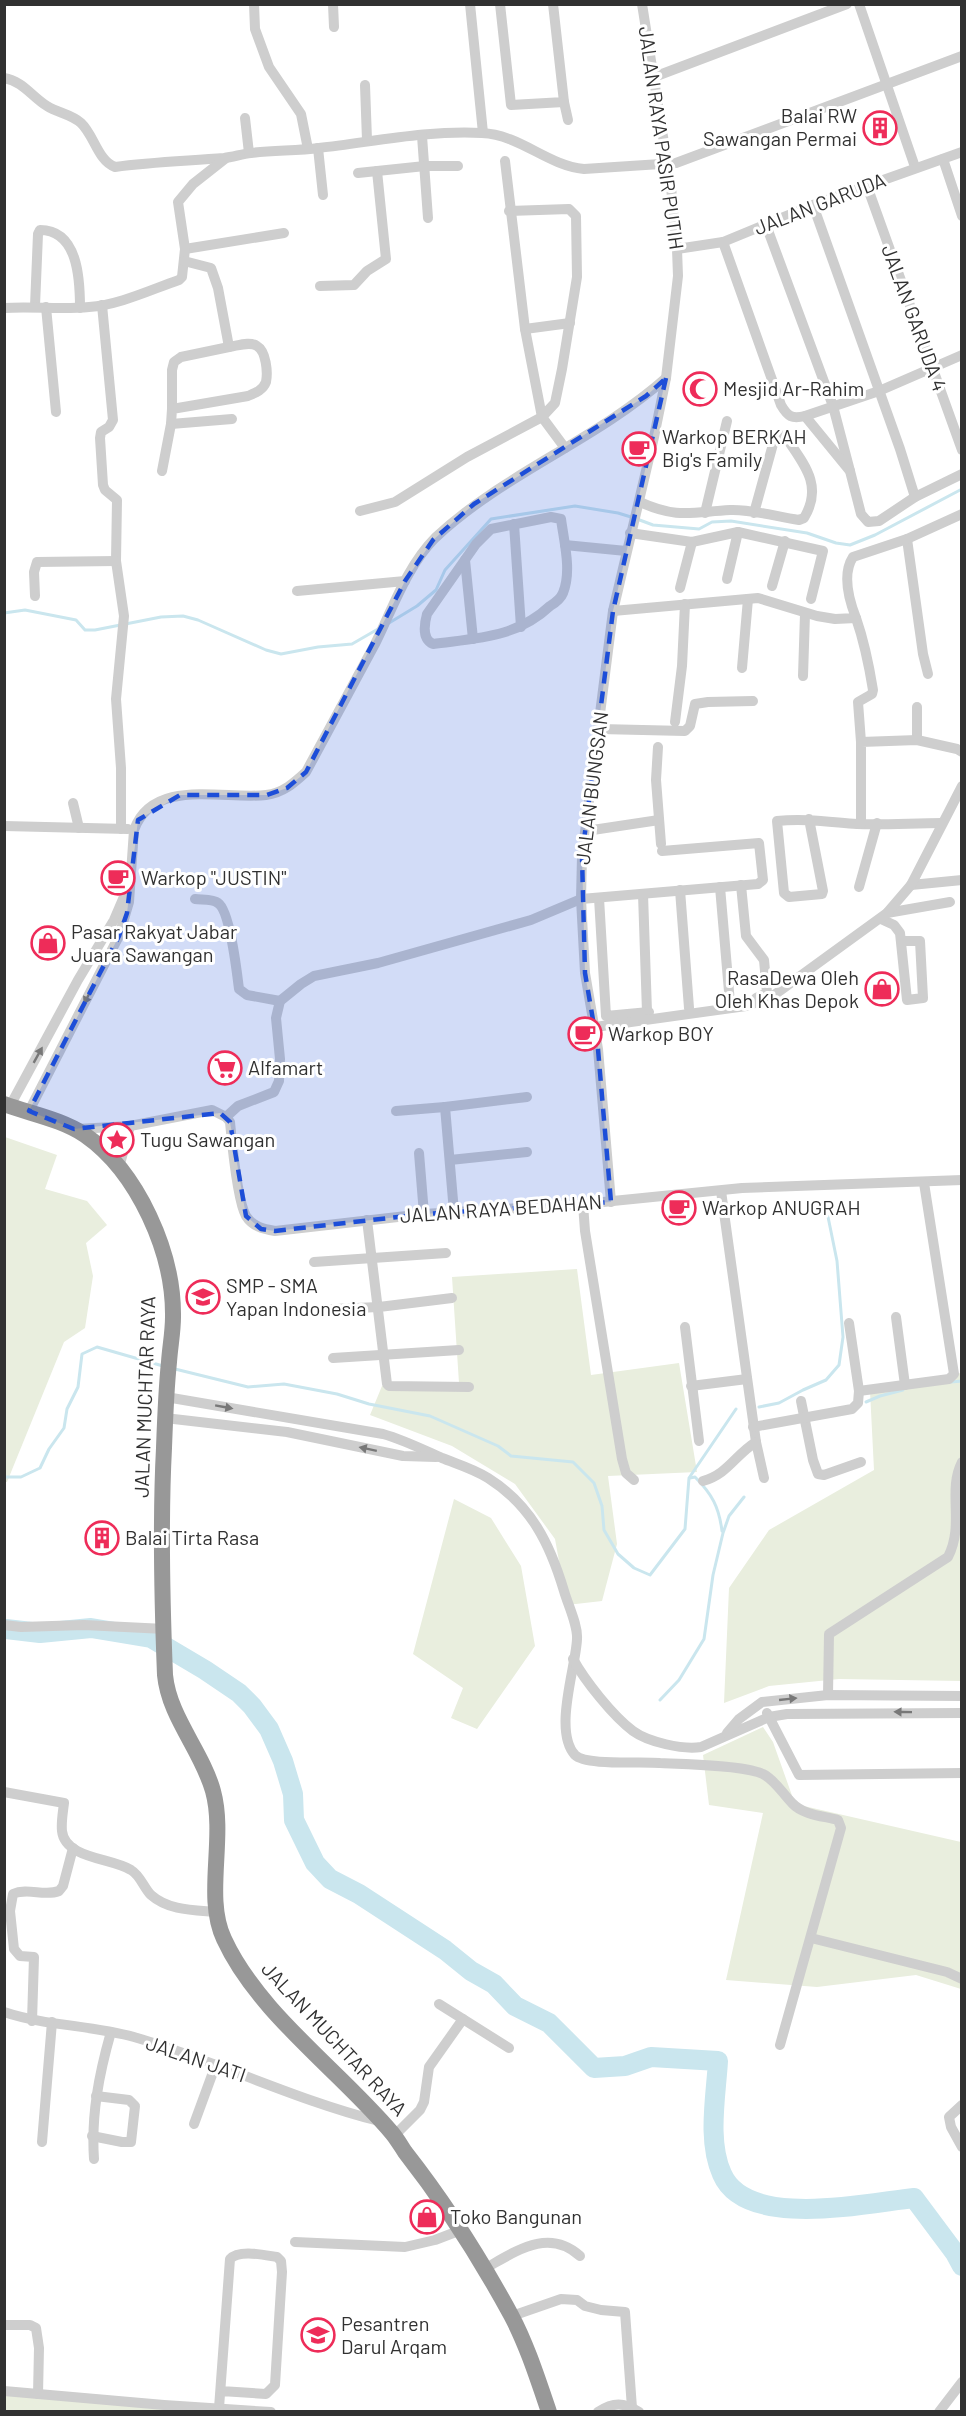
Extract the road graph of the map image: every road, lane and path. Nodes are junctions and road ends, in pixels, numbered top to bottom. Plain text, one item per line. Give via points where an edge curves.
1 (254, 4) edge
2 (333, 4) edge
3 (470, 4) edge
4 (500, 4) edge
5 (553, 4) edge
6 (642, 4) edge
7 (847, 4) edge
8 (859, 4) edge
9 (334, 27) dead end
10 (962, 56) edge
11 (654, 76) junction
12 (4, 78) edge
13 (886, 83) junction
14 (365, 85) dead end
15 (564, 102) junction
16 (245, 118) dead end
17 (568, 120) dead end
18 (483, 133) junction
19 (422, 136) junction
20 (367, 140) junction
21 (313, 149) junction
22 (962, 152) edge
23 (249, 153) junction
24 (226, 157) junction
25 (943, 159) junction
26 (505, 161) dead end
27 (458, 165) dead end
28 (667, 165) junction
29 (425, 166) junction
30 (915, 168) junction
31 (377, 171) junction
32 (358, 173) dead end
33 (867, 186) junction
34 (323, 195) dead end
35 (813, 205) junction
36 (509, 211) junction
37 (962, 216) edge
38 (428, 218) dead end
39 (766, 225) junction
40 (284, 233) dead end
41 (723, 242) junction
42 (185, 249) junction
43 (677, 249) junction
44 (184, 261) junction
45 (320, 286) dead end
46 (102, 305) junction
47 (41, 306) junction
48 (4, 308) edge
49 (80, 308) junction
50 (570, 323) junction
51 (525, 329) junction
52 (229, 347) junction
53 (962, 355) edge
54 (932, 366) junction
55 (666, 378) junction
56 (879, 391) junction
57 (833, 406) junction
58 (172, 409) junction
59 (56, 412) dead end
60 (805, 416) junction
61 (542, 417) junction
62 (232, 419) dead end
63 (728, 421) dead end
64 (171, 424) junction
65 (565, 448) junction
66 (962, 450) edge
67 (162, 471) dead end
68 (850, 471) junction
69 (962, 474) edge
70 (915, 497) junction
71 (638, 507) junction
72 (360, 511) dead end
73 (705, 513) junction
74 (754, 513) junction
75 (961, 516) edge
76 (514, 524) junction
77 (631, 529) junction
78 (738, 532) junction
79 (907, 539) junction
80 (692, 542) junction
81 (785, 542) junction
82 (565, 545) junction
83 (626, 551) junction
84 (465, 560) junction
85 (116, 561) junction
86 (727, 579) dead end
87 (405, 581) junction
88 (772, 586) dead end
89 (680, 588) dead end
90 (297, 591) dead end
91 (35, 596) dead end
92 (748, 599) junction
93 (811, 599) dead end
94 (685, 604) junction
95 (614, 611) junction
96 (805, 614) junction
97 (856, 618) junction
98 (521, 627) junction
99 (473, 639) junction
100 (742, 668) dead end
101 (928, 674) dead end
102 (802, 676) dead end
103 (753, 701) dead end
104 (917, 707) dead end
105 (675, 722) dead end
106 (600, 729) junction
107 (917, 740) junction
108 (861, 742) junction
109 (658, 747) dead end
110 (962, 752) edge
111 (962, 786) edge
112 (73, 803) dead end
113 (809, 819) junction
114 (659, 820) junction
115 (877, 823) junction
116 (942, 823) junction
117 (861, 824) junction
118 (4, 826) edge
119 (79, 828) junction
120 (121, 829) junction
121 (134, 830) junction
122 (586, 831) junction
123 (962, 880) edge
124 (741, 885) junction
125 (911, 885) junction
126 (720, 887) junction
127 (859, 888) dead end
128 (680, 890) junction
129 (643, 894) junction
130 (599, 898) junction
131 (195, 899) dead end
132 (581, 899) junction
133 (950, 902) dead end
134 (884, 916) junction
135 (119, 922) junction
136 (902, 941) junction
137 (280, 1001) junction
138 (730, 1003) junction
139 (689, 1008) junction
140 (647, 1012) junction
141 (56, 1020) junction
142 (595, 1027) junction
143 (71, 1028) junction
144 (527, 1097) dead end
145 (7, 1105) edge
146 (445, 1107) junction
147 (29, 1111) junction
148 (396, 1111) dead end
149 (226, 1117) junction
150 (130, 1126) junction
151 (74, 1129) junction
152 (526, 1152) dead end
153 (419, 1153) dead end
154 (450, 1160) junction
155 (119, 1168) junction
156 (962, 1180) edge
157 (924, 1183) junction
158 (721, 1191) junction
159 (611, 1202) junction
160 (583, 1204) junction
161 (454, 1212) junction
162 (424, 1214) junction
163 (367, 1220) junction
164 (446, 1253) dead end
165 (372, 1258) junction
166 (314, 1262) dead end
167 (452, 1298) dead end
168 (379, 1307) junction
169 (333, 1309) dead end
170 (896, 1317) dead end
171 (849, 1323) dead end
172 (685, 1327) dead end
173 (459, 1350) dead end
174 (383, 1354) junction
175 (333, 1358) dead end
176 (747, 1379) junction
177 (905, 1385) junction
178 (691, 1386) junction
179 (469, 1387) dead end
180 (167, 1390) junction
181 (859, 1391) junction
182 (801, 1401) dead end
183 (165, 1418) junction
184 (803, 1419) junction
185 (753, 1427) junction
186 (699, 1440) dead end
187 (756, 1442) junction
188 (439, 1456) junction
189 (861, 1462) dead end
190 (962, 1462) edge
191 (764, 1478) dead end
192 (634, 1480) dead end
193 (703, 1481) dead end
194 (4, 1625) edge
195 (165, 1640) junction
196 (573, 1659) junction
197 (828, 1695) junction
198 (962, 1696) edge
199 (762, 1702) junction
200 (962, 1713) edge
201 (769, 1717) junction
202 (723, 1738) junction
203 (689, 1749) junction
204 (659, 1763) junction
205 (962, 1773) edge
206 (4, 1792) edge
207 (73, 1848) junction
208 (7, 1911) edge
209 (217, 1912) junction
210 (811, 1938) junction
211 (962, 1979) edge
212 (439, 2004) dead end
213 (4, 2012) edge
214 (463, 2019) junction
215 (32, 2021) junction
216 (52, 2022) junction
217 (111, 2032) junction
218 (780, 2045) dead end
219 (509, 2048) dead end
220 (216, 2064) junction
221 (96, 2096) junction
222 (962, 2105) edge
223 (382, 2122) junction
224 (194, 2124) dead end
225 (92, 2136) junction
226 (394, 2136) junction
227 (42, 2142) dead end
228 (962, 2147) edge
229 (94, 2159) dead end
230 (461, 2230) junction
231 (295, 2242) dead end
232 (580, 2256) dead end
233 (484, 2268) junction
234 (512, 2316) junction
235 (4, 2325) edge
236 (962, 2382) edge
237 (4, 2391) edge
238 (221, 2391) junction
239 (38, 2394) junction
240 (219, 2408) junction
241 (636, 2410) edge
242 (271, 2412) edge
243 (549, 2412) edge
244 (598, 2412) edge
245 (939, 2412) edge

1 - 21 street via 255,28 269,67 301,114
2 - 9 street
3 - 18 street
4 - 15 street via 511,105
5 - 15 street
6 - 11 street, JALAN RAYA PASIR PUTIH
7 - 11 street
8 - 13 street
10 - 13 street
11 - 28 street, JALAN RAYA PASIR PUTIH
12 - 24 street via 20,83 50,108 81,123 111,166
13 - 28 street
13 - 30 street
14 - 20 street
15 - 17 street
16 - 23 street
18 - 19 street
18 - 28 street via 508,137 570,167
19 - 20 street
19 - 29 street
20 - 21 street
21 - 23 street
21 - 34 street
22 - 25 street, JALAN GARUDA
23 - 24 street
24 - 42 street via 178,202
25 - 30 street, JALAN GARUDA
25 - 37 street
26 - 36 street
27 - 29 street
28 - 43 street, JALAN RAYA PASIR PUTIH
29 - 31 street
29 - 38 street
30 - 33 street, JALAN GARUDA
31 - 32 street
31 - 45 street via 386,259 354,285
33 - 35 street, JALAN GARUDA
33 - 54 street, JALAN GARUDA 4
35 - 39 street, JALAN GARUDA
35 - 56 street
36 - 50 street via 569,209 576,216 577,277
36 - 51 street
39 - 41 street, JALAN GARUDA
39 - 57 street
40 - 42 street
41 - 43 street, JALAN GARUDA
41 - 60 street via 781,405 794,419
42 - 44 street
43 - 55 street, JALAN RAYA PASIR PUTIH via 678,276
44 - 46 street via 179,280
44 - 52 street via 211,268
46 - 49 street
46 - 85 street via 112,420 100,438 105,490 117,500
47 - 48 street
47 - 49 street
47 - 49 street via 38,234 47,230 58,234 72,250
47 - 59 street
50 - 51 street
50 - 61 street via 555,403
51 - 61 street
52 - 58 street via 180,357 174,362
52 - 58 street via 250,344 264,355 266,381 259,392
53 - 54 street
54 - 56 street
54 - 66 street, JALAN GARUDA 4
55 - 65 street via 646,396
55 - 71 street, JALAN BUNGSAN
56 - 57 street
56 - 70 street
57 - 60 street
57 - 68 street
58 - 64 street
60 - 68 street
61 - 65 street
61 - 72 street via 394,502
62 - 64 street
63 - 73 street
64 - 67 street
65 - 87 street via 474,504 433,540
68 - 70 street via 861,514 868,522 879,521
69 - 70 street
71 - 73 street via 672,514
71 - 77 street, JALAN BUNGSAN
73 - 74 street
74 - 74 street via 799,520 807,514 812,480 784,436 776,437
75 - 79 street
76 - 82 street via 561,519
76 - 84 street via 491,529
76 - 98 street
77 - 80 street
77 - 83 street, JALAN BUNGSAN
78 - 80 street
78 - 81 street
78 - 86 street
79 - 97 street via 850,561 848,588
79 - 101 street
80 - 89 street
81 - 88 street
81 - 93 street via 823,551
82 - 83 street
82 - 98 street via 567,576 563,595 537,619
83 - 95 street, JALAN BUNGSAN
84 - 99 street
84 - 99 street via 427,614 426,638 433,644
85 - 91 street via 37,562
85 - 120 street via 124,616 116,699
87 - 90 street
87 - 121 street via 306,772 287,788 267,795 180,795 164,800 145,812
92 - 94 street
92 - 96 street via 758,598
92 - 100 street
94 - 95 street
94 - 105 street
95 - 106 street, JALAN BUNGSAN
96 - 97 street
96 - 102 street
97 - 108 street via 873,690 858,702
98 - 99 street
103 - 106 street via 695,704 690,726 685,730
104 - 107 street
106 - 122 street, JALAN BUNGSAN
107 - 108 street
107 - 110 street
108 - 117 street
109 - 114 street
111 - 116 street
112 - 119 street
113 - 113 street via 777,821 784,893 789,897 816,896 823,891
113 - 117 street
114 - 122 street
114 - 124 street via 661,847 759,843 763,880
115 - 116 street
115 - 117 street
115 - 127 street
116 - 125 street
118 - 119 street
119 - 120 street
120 - 121 street
121 - 135 street via 130,884
122 - 132 street, JALAN BUNGSAN
123 - 125 street
124 - 126 street
124 - 138 street via 746,936 764,960 767,993
125 - 134 street
126 - 128 street
126 - 138 street
128 - 129 street
128 - 139 street
129 - 130 street
129 - 140 street
130 - 132 street
130 - 140 street via 606,1016
131 - 137 street via 222,906 233,944 239,989 247,995
132 - 137 street via 531,920 378,963 314,976
132 - 142 street, JALAN BUNGSAN via 585,973
133 - 134 street
134 - 136 street via 900,933
134 - 142 street via 763,1002
135 - 141 street
135 -> 143 street
136 - 136 street via 907,999 923,998 920,942
137 - 149 street via 276,1018 279,1081 274,1092 238,1106
138 - 139 street
139 - 140 street
141 - 143 street
145 -> 141 street
142 - 159 street, JALAN BUNGSAN
143 - 147 street
144 - 146 street
145 - 147 highway, JALAN MUCHTAR RAYA
146 - 148 street
146 - 154 street
147 - 151 highway, JALAN MUCHTAR RAYA
149 - 150 street via 212,1110
149 - 163 street, JALAN RAYA BEDAHAN via 246,1216 254,1225 275,1231
150 - 151 street
150 - 155 street
151 - 155 highway, JALAN MUCHTAR RAYA
152 - 154 street
153 - 162 street
154 - 161 street
155 - 180 highway, JALAN MUCHTAR RAYA via 150,1216 163,1254 173,1316
156 - 157 street, JALAN RAYA BEDAHAN
157 - 158 street, JALAN RAYA BEDAHAN via 815,1184
157 - 177 street via 954,1374 949,1379
158 - 159 street, JALAN RAYA BEDAHAN
158 - 176 street
159 - 160 street, JALAN RAYA BEDAHAN
160 - 161 street, JALAN RAYA BEDAHAN
160 - 192 street via 623,1468
161 - 162 street, JALAN RAYA BEDAHAN
162 - 163 street, JALAN RAYA BEDAHAN
163 - 165 street
164 - 165 street
165 - 166 street
165 - 168 street
167 - 168 street
168 - 169 street
168 - 174 street
170 - 177 street
171 - 181 street
172 - 178 street
173 - 174 street
174 - 175 street
174 - 179 street via 389,1386
176 - 178 street
176 - 185 street
177 - 181 street
178 - 186 street
180 - 183 highway, JALAN MUCHTAR RAYA
180 -> 188 street via 383,1434
181 - 184 street via 858,1402 852,1409
182 - 184 street
188 -> 183 street via 403,1456 288,1432
183 - 195 highway, JALAN MUCHTAR RAYA via 161,1546
184 - 185 street
184 - 189 street via 818,1474
185 - 187 street
187 - 191 street
187 - 193 street via 726,1470
188 - 196 street via 486,1476 515,1498 542,1534 554,1557 577,1638
190 - 197 street via 956,1473 955,1544 948,1557 829,1634
194 - 195 street via 84,1625
195 - 209 highway, JALAN MUCHTAR RAYA via 169,1696 205,1769 216,1805
196 - 203 street via 581,1675 634,1731
196 - 204 street via 566,1699 568,1738 574,1754 595,1762
197 - 198 street
199 -> 197 street
199 - 201 street
199 - 202 street via 739,1719
200 -> 201 street
201 - 202 street
201 - 205 street via 799,1775
202 - 203 street
203 - 204 street
204 - 210 street via 761,1773 793,1805 838,1820 841,1828
206 - 207 street via 64,1803 62,1831
207 - 208 street via 59,1891 20,1891 13,1894
207 - 209 street via 130,1869 160,1902
208 - 215 street via 14,1949 20,1956 34,1957
209 - 223 highway, JALAN MUCHTAR RAYA via 227,1946 260,1994
210 - 211 street
210 - 218 street
212 - 214 street
213 - 215 street, JALAN JATI
214 - 219 street
214 - 226 street via 429,2067 420,2110
215 - 216 street, JALAN JATI
216 - 217 street, JALAN JATI
216 - 227 street
217 - 220 street, JALAN JATI
217 - 221 street
220 - 223 street, JALAN JATI via 344,2112
220 - 224 street
221 - 225 street
221 - 225 street via 129,2100 134,2103 135,2116 130,2142
222 - 228 street via 949,2117
223 - 226 highway, JALAN MUCHTAR RAYA
225 - 229 street
226 - 230 highway, JALAN MUCHTAR RAYA
230 - 231 street via 405,2247
230 - 233 highway, JALAN MUCHTAR RAYA
232 - 233 street via 564,2244 548,2242 518,2250
233 - 234 highway, JALAN MUCHTAR RAYA
234 - 241 street via 561,2299 625,2312
234 - 243 highway, JALAN MUCHTAR RAYA
235 - 239 street via 36,2328
236 - 245 street
237 - 239 street
238 - 238 street via 230,2259 240,2254 277,2257 282,2272 275,2385 266,2394
238 - 240 street
239 - 240 street
240 - 242 street
241 - 244 street via 618,2404

